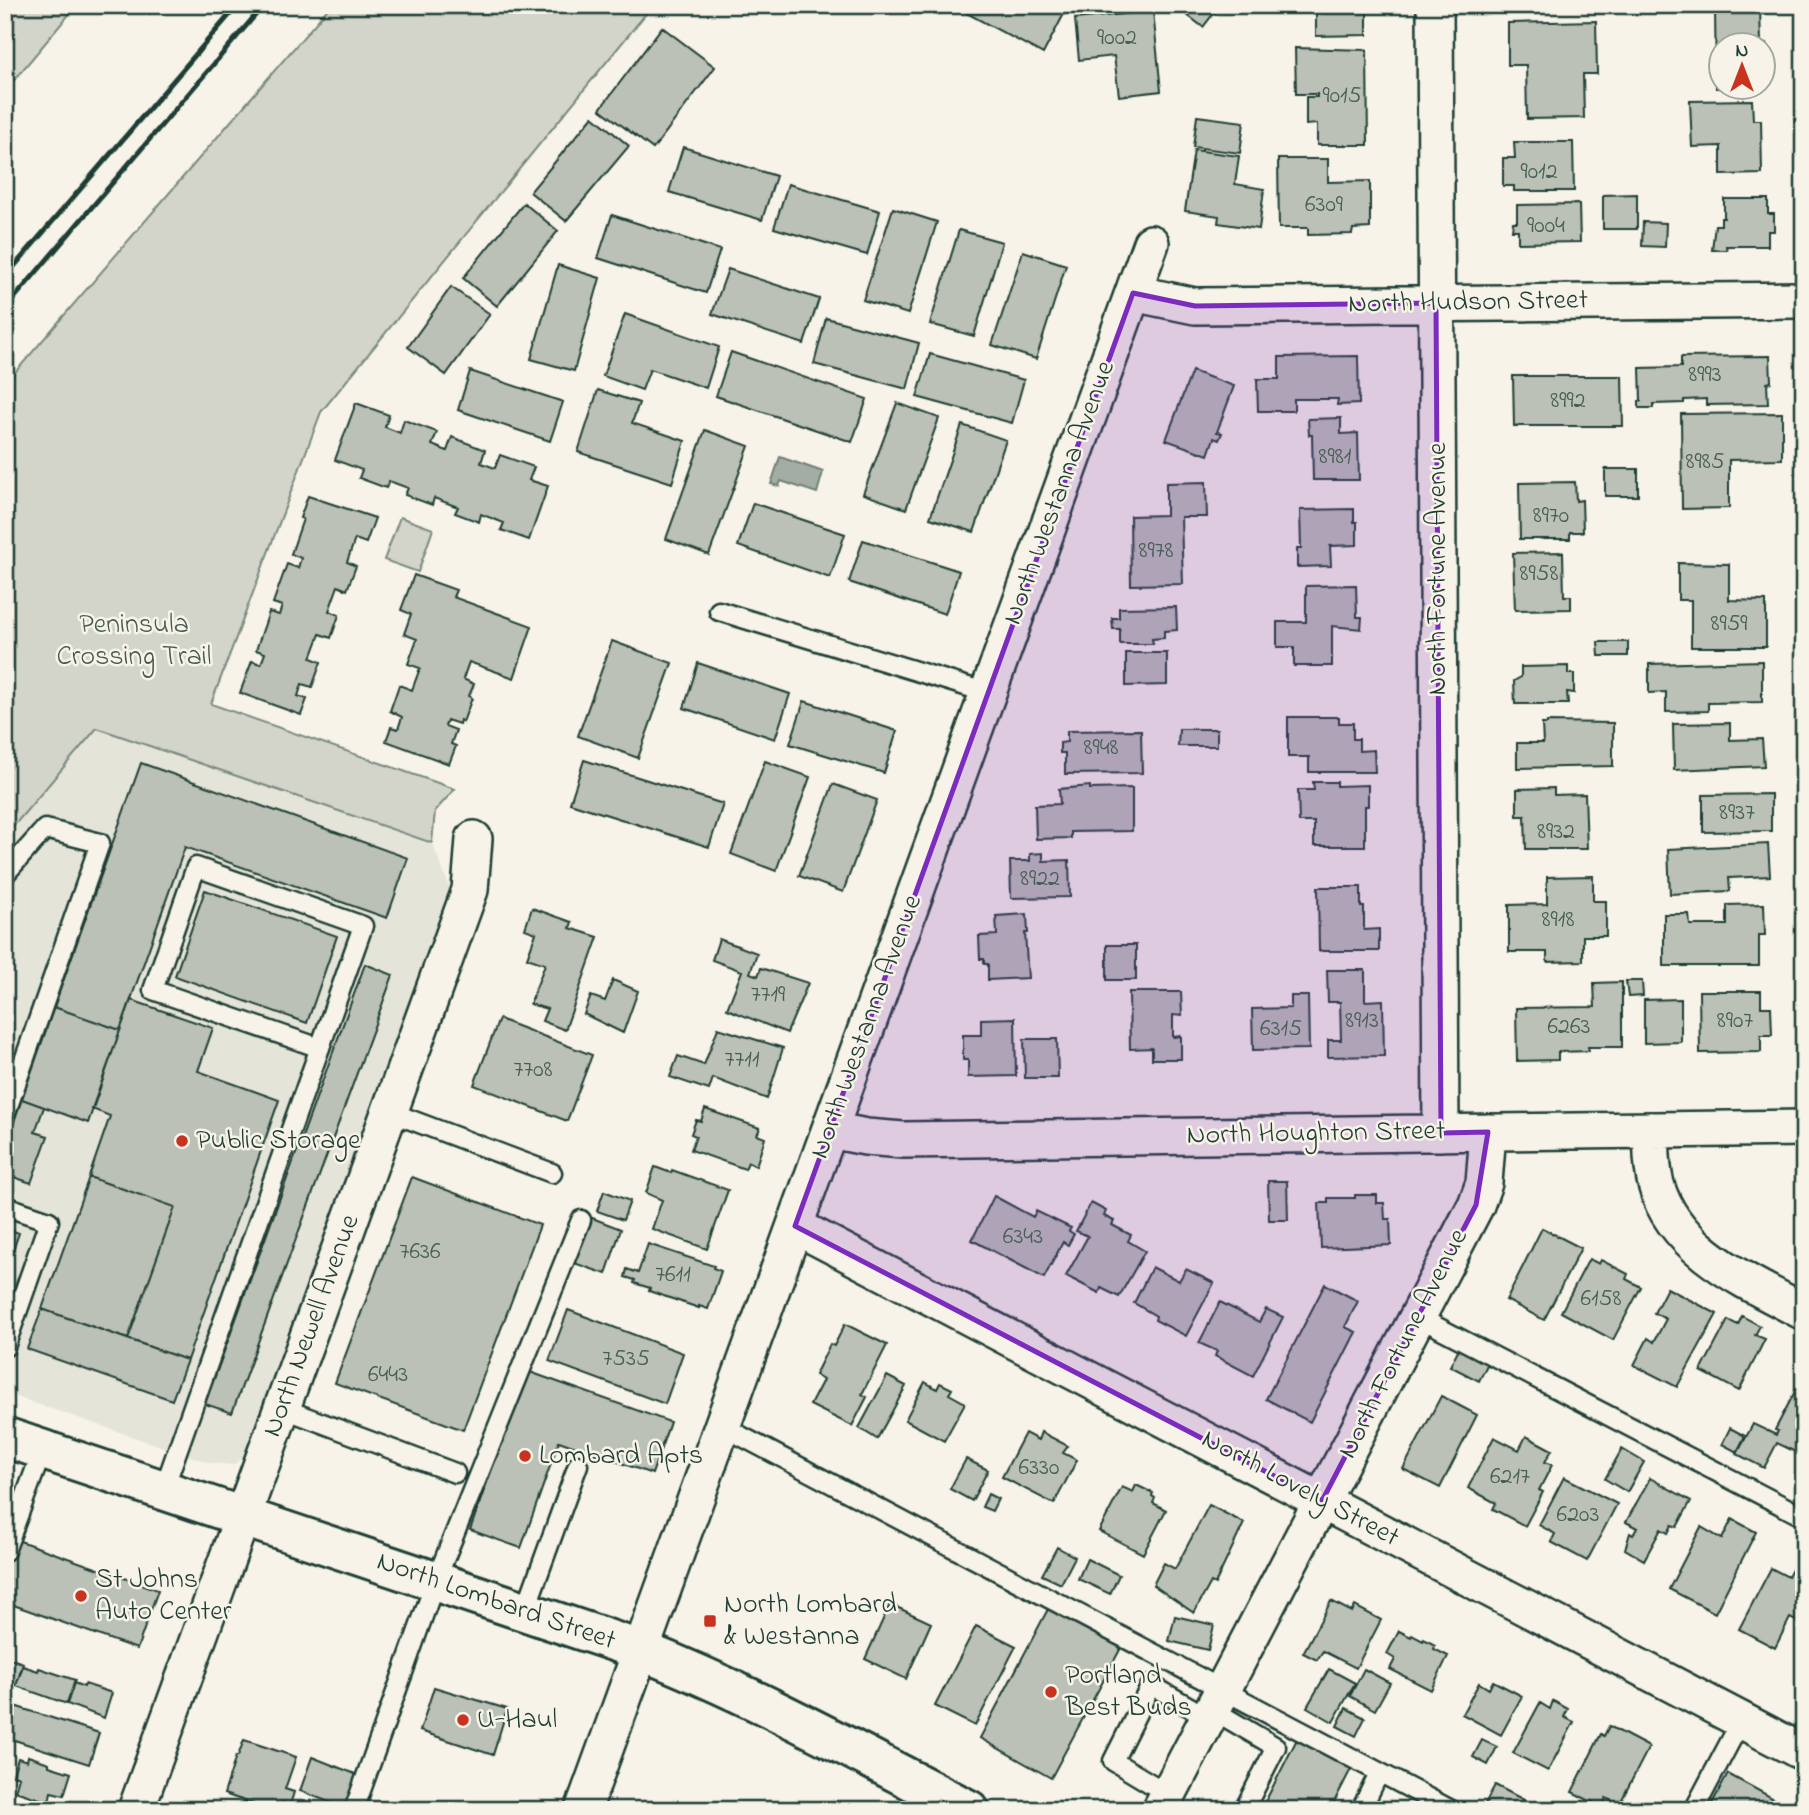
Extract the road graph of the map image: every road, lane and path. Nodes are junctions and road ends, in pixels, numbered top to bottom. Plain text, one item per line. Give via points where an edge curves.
1 (1435, 5) edge
2 (1151, 243) dead end
3 (1133, 293) junction
4 (1804, 300) edge
5 (1436, 303) junction
6 (719, 611) dead end
7 (988, 692) junction
8 (474, 839) dead end
9 (5, 874) edge
10 (320, 1048) junction
11 (390, 1112) junction
12 (5, 1115) edge
13 (1804, 1128) edge
14 (830, 1130) junction
15 (1651, 1130) junction
16 (1488, 1132) junction
17 (1441, 1133) junction
18 (552, 1173) dead end
19 (5, 1206) edge
20 (581, 1220) dead end
21 (795, 1226) junction
22 (1804, 1312) edge
23 (1418, 1317) junction
24 (5, 1347) edge
25 (282, 1408) junction
26 (722, 1426) junction
27 (5, 1437) edge
28 (43, 1449) junction
29 (578, 1465) dead end
30 (455, 1473) dead end
31 (163, 1490) junction
32 (1322, 1501) junction
33 (1804, 1517) edge
34 (243, 1518) junction
35 (5, 1551) edge
36 (436, 1580) junction
37 (525, 1611) junction
38 (640, 1650) junction
39 (1215, 1706) junction
40 (1741, 1721) junction
41 (1804, 1753) edge
42 (1379, 1773) junction
43 (1164, 1802) edge
44 (136, 1810) edge
45 (354, 1810) edge
46 (583, 1810) edge
47 (969, 1810) edge
48 (1244, 1810) edge
49 (1361, 1810) edge
50 (1451, 1810) edge
51 (1694, 1810) edge

1 - 5 street, North Fortune Avenue
2 - 3 street, North Westanna Avenue
3 - 5 street, North Hudson Street via 1195,306
3 - 7 street, North Westanna Avenue
4 - 5 street, North Hudson Street
5 - 17 street, North Fortune Avenue
6 - 7 lane
7 - 14 street, North Westanna Avenue
8 - 11 street, North Newell Avenue via 470,890
9 - 12 lane via 46,829 100,843
10 - 10 lane via 363,926 196,867 153,990
10 - 31 lane
11 - 18 lane
11 - 25 street, North Newell Avenue
13 - 15 street, North Houghton Street
14 - 17 street, North Houghton Street via 903,1140
14 - 21 street, North Westanna Avenue
15 - 16 street, North Houghton Street
15 - 22 street via 1656,1186 1682,1233 1743,1279
16 - 17 street, North Houghton Street
16 - 23 street, North Fortune Avenue via 1484,1183 1476,1205
19 - 24 lane via 49,1221
20 - 36 lane
21 - 26 street, North Westanna Avenue
21 - 32 street, North Lovely Street
23 - 32 street, North Fortune Avenue
23 - 33 lane
25 - 30 lane
25 - 34 street, North Newell Avenue
26 - 38 street, North Westanna Avenue
26 - 39 lane
27 - 28 main road, North Lombard Street
28 - 31 main road, North Lombard Street
28 - 35 lane
29 - 37 lane
31 - 34 main road, North Lombard Street
32 - 39 street, North Fortune Avenue
32 - 40 street, North Lovely Street
34 - 36 main road, North Lombard Street
34 - 44 street, North Newell Avenue
36 - 37 main road, North Lombard Street
36 - 45 lane
37 - 38 main road, North Lombard Street
38 - 46 street, North Westanna Avenue
38 - 47 main road, North Lombard Street via 749,1697
39 - 42 lane
39 - 43 street, North Fortune Avenue
39 - 43 lane via 1151,1685 1113,1761
39 - 48 lane via 1276,1747
40 - 41 street, North Lovely Street
40 - 51 lane
42 - 49 lane
42 - 50 lane

